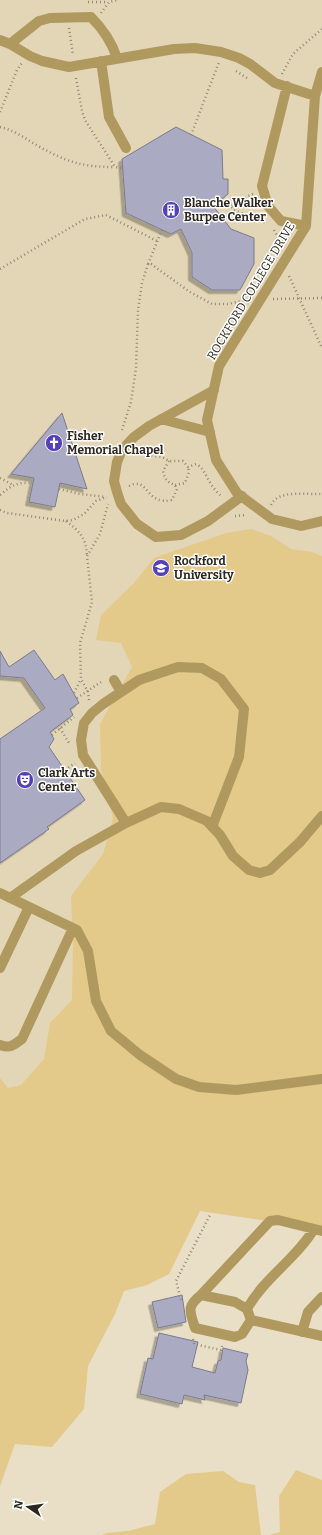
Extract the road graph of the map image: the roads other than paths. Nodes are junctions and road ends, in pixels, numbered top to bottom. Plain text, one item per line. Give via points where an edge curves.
1 (0, 40) edge
2 (10, 44) junction
3 (117, 58) junction
4 (101, 60) junction
5 (322, 72) edge
6 (287, 86) junction
7 (315, 96) junction
8 (126, 148) dead end
9 (306, 226) junction
10 (214, 390) junction
11 (161, 420) junction
12 (210, 432) junction
13 (242, 496) junction
14 (322, 521) edge
15 (114, 680) dead end
16 (121, 692) junction
17 (322, 816) edge
18 (126, 823) junction
19 (212, 827) junction
20 (0, 892) edge
21 (10, 898) junction
22 (29, 906) junction
23 (73, 928) junction
24 (0, 968) edge
25 (0, 1045) edge
26 (322, 1079) edge
27 (318, 1230) edge
28 (201, 1295) junction
29 (322, 1297) edge
30 (248, 1309) junction
31 (251, 1320) junction
32 (302, 1332) junction
33 (322, 1336) edge

1 - 2 street
2 - 3 street via 39,21 66,16 90,17 106,37
2 - 4 street via 42,61 69,67
3 - 4 street
3 - 6 street via 195,48 219,58 239,58 275,82
4 - 8 street via 109,117
5 - 7 street, ROCKFORD COLLEGE DRIVE
6 - 7 street
6 - 9 street via 262,186 268,206 281,221
7 - 9 street, ROCKFORD COLLEGE DRIVE
9 - 10 street, ROCKFORD COLLEGE DRIVE via 219,366
10 - 11 street
10 - 12 street, ROCKFORD COLLEGE DRIVE via 207,420
11 - 12 street
11 - 13 street via 134,437 122,450 117,462 114,481 121,504 137,524 156,537 181,535 208,521
12 - 13 street, ROCKFORD COLLEGE DRIVE via 216,460 237,493
13 - 14 street, ROCKFORD COLLEGE DRIVE via 272,519 301,526
15 - 16 street
16 - 18 street via 92,713 84,724 81,740 83,755
16 - 19 street via 139,680 178,667 202,668 221,680 244,709 239,757
17 - 19 street via 300,842 270,870 260,873 249,870 233,856
18 - 19 street via 161,807 179,809 207,821
18 - 21 street via 76,851
20 - 21 street
21 - 22 street
22 - 23 street
22 - 24 street
23 - 25 street via 22,1039 13,1046
23 - 26 street via 77,930 88,951 96,1001 111,1030 140,1055 176,1079 199,1087 236,1090
27 - 28 street via 278,1220 270,1221
27 - 30 street via 254,1297
28 - 30 street via 235,1302
28 - 31 street via 193,1301 190,1311 195,1328 235,1337 242,1334
29 - 32 street via 308,1312
30 - 31 street
31 - 32 street
32 - 33 street

